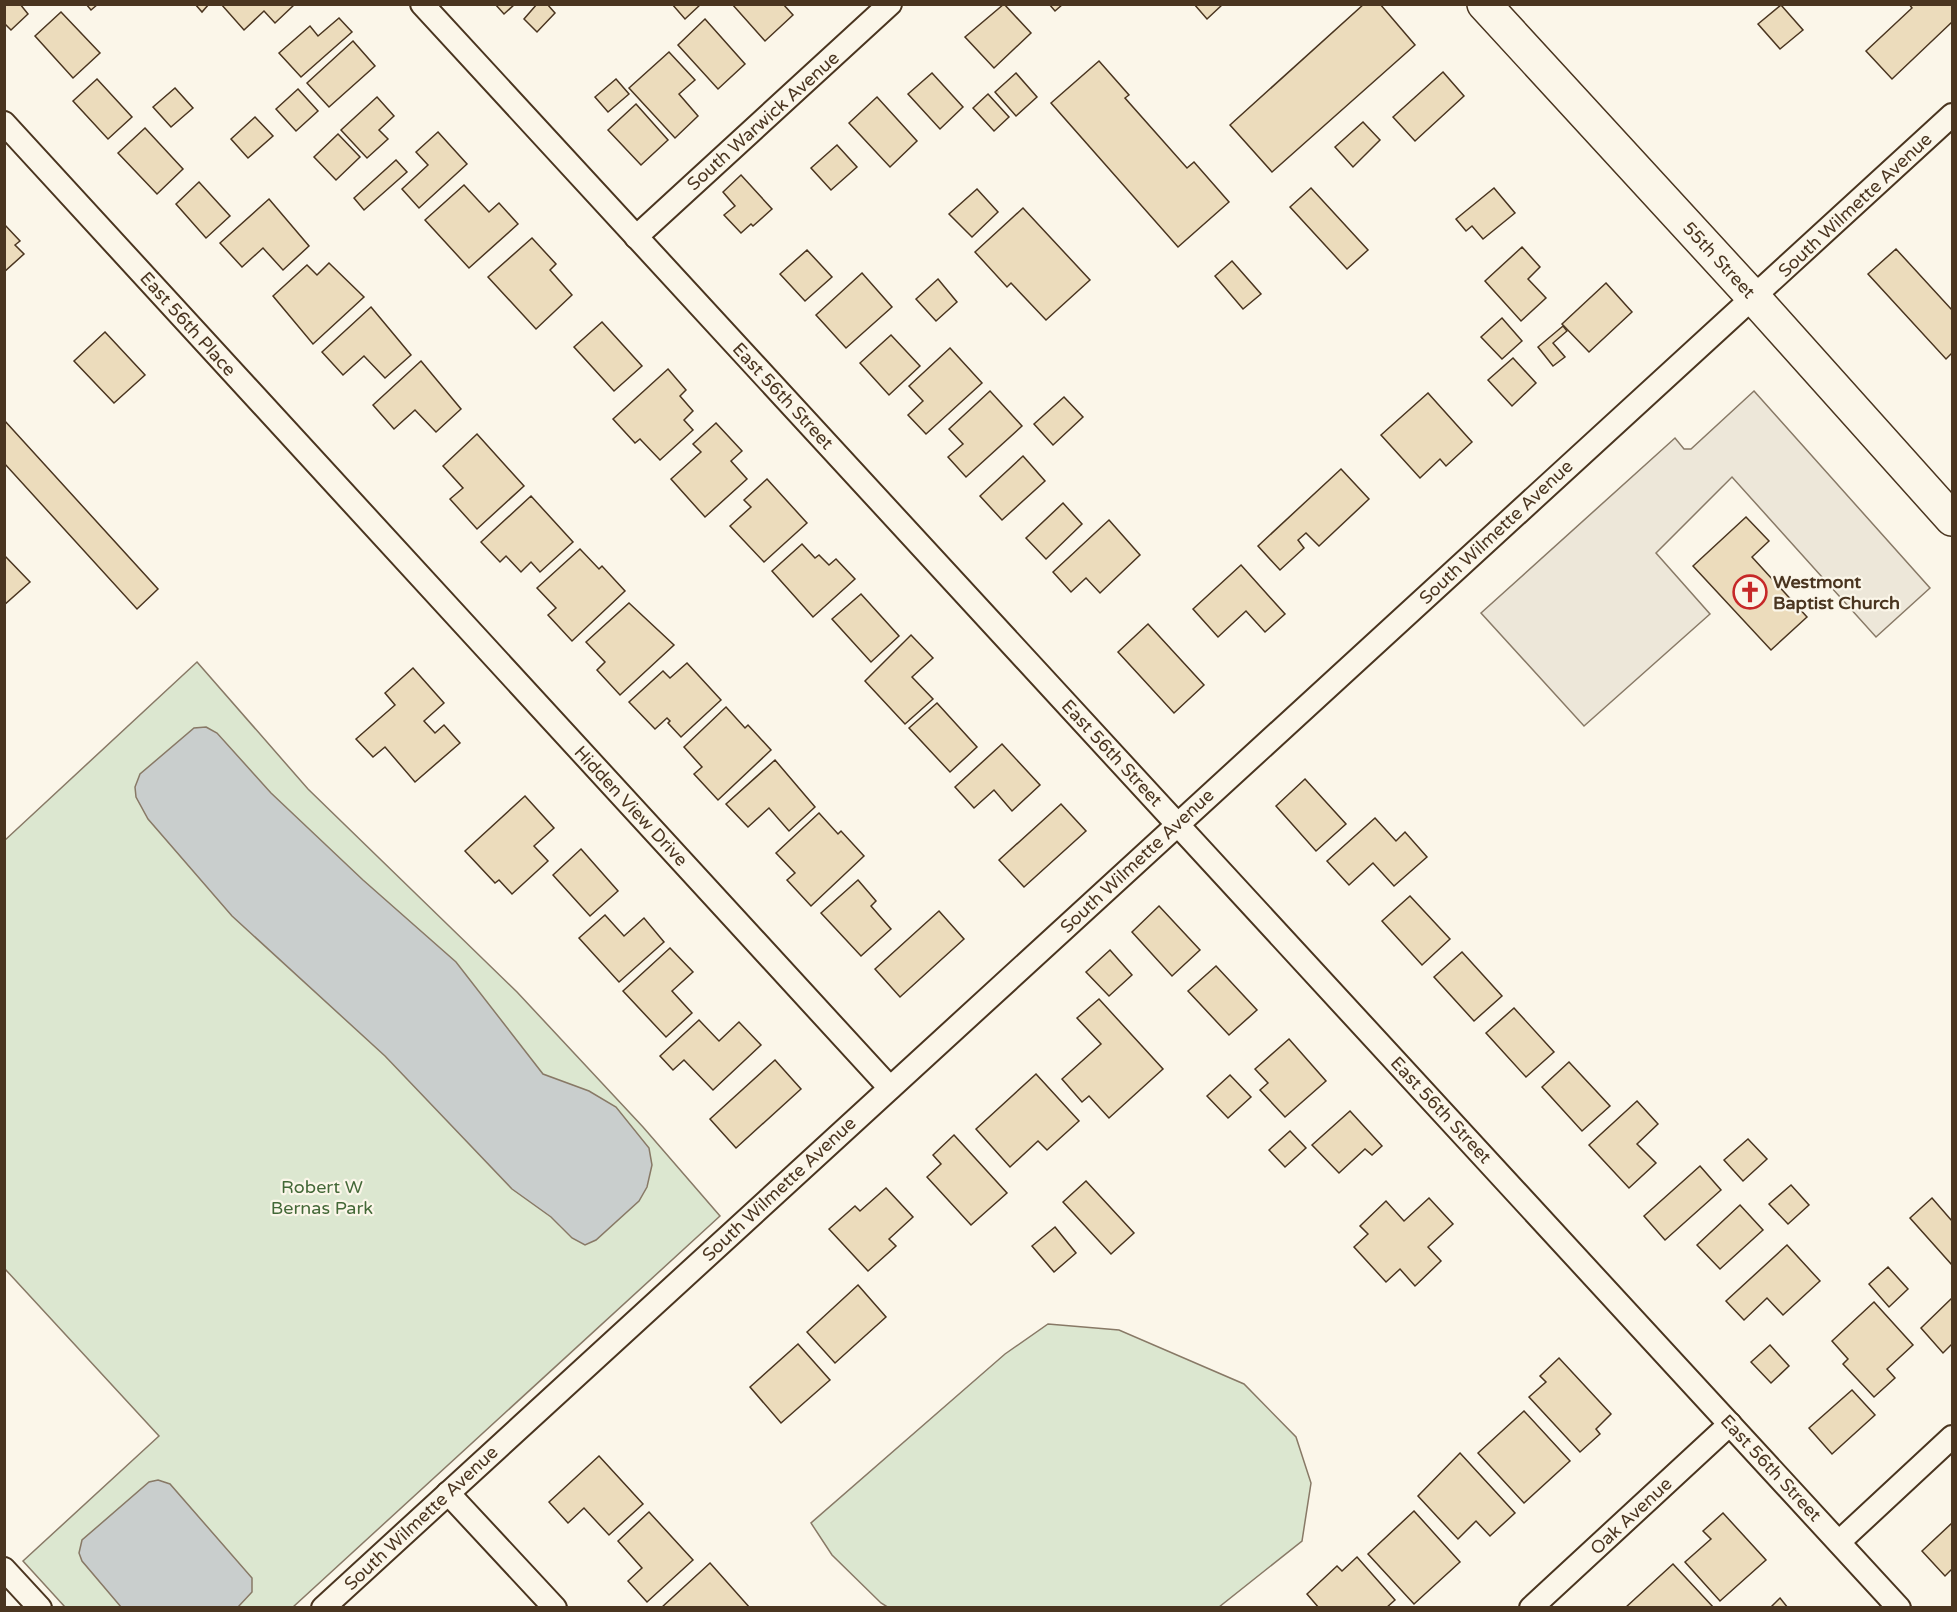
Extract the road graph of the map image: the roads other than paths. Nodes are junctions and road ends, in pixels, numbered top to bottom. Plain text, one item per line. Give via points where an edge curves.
1 (422, 4) edge
2 (890, 4) edge
3 (1484, 4) edge
4 (1953, 115) edge
5 (4, 123) edge
6 (636, 237) junction
7 (1754, 298) junction
8 (1953, 519) edge
9 (372, 525) joint
10 (1178, 824) junction
11 (890, 1088) junction
12 (1730, 1424) junction
13 (1953, 1437) edge
14 (448, 1493) junction
15 (1839, 1542) junction
16 (4, 1569) edge
17 (40, 1608) edge
18 (323, 1608) edge
19 (555, 1608) edge
20 (1531, 1608) edge
21 (1899, 1608) edge

1 - 6 street, East 56th Street
2 - 6 street, South Warwick Avenue
3 - 7 main road, 55th Street
4 - 7 street, South Wilmette Avenue
5 - 9 street, East 56th Place
6 - 10 street, East 56th Street
7 - 8 main road, 55th Street
7 - 10 street, South Wilmette Avenue
9 - 11 street, Hidden View Drive
10 - 11 street, South Wilmette Avenue
10 - 12 street, East 56th Street
11 - 14 street, South Wilmette Avenue
12 - 15 street, East 56th Street
12 - 20 street, Oak Avenue
13 - 15 street
14 - 18 street, South Wilmette Avenue
14 - 19 street
15 - 21 street, East 56th Street
16 - 17 street

